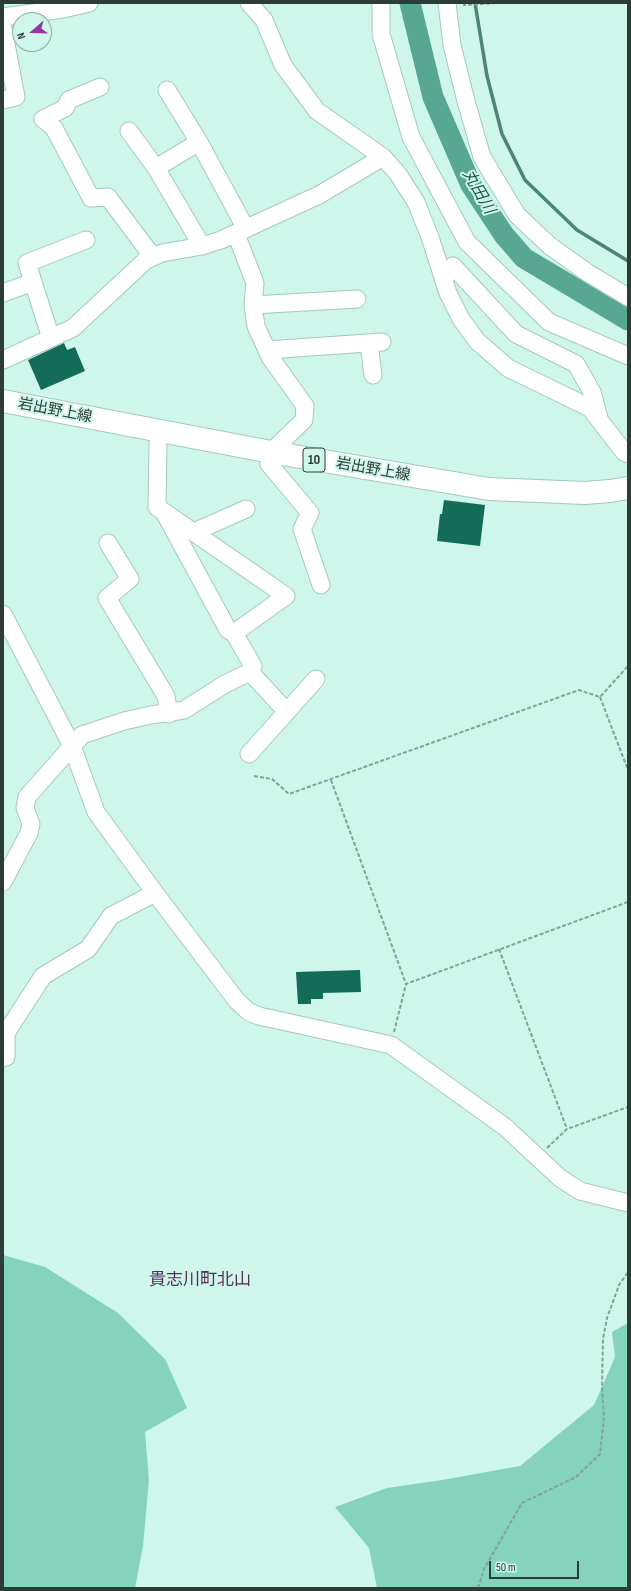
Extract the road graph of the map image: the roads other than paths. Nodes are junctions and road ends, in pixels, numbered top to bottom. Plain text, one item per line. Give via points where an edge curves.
1 (89, 3) edge
2 (249, 3) edge
3 (381, 3) edge
4 (446, 3) edge
5 (4, 18) edge
6 (100, 87) dead end
7 (168, 90) dead end
8 (3, 100) edge
9 (129, 131) dead end
10 (199, 142) junction
11 (383, 158) junction
12 (156, 168) junction
13 (241, 231) junction
14 (86, 240) dead end
15 (202, 246) junction
16 (153, 257) junction
17 (443, 279) junction
18 (33, 282) junction
19 (3, 293) edge
20 (628, 296) edge
21 (357, 300) dead end
22 (253, 305) junction
23 (51, 338) junction
24 (266, 350) junction
25 (628, 356) edge
26 (3, 360) edge
27 (373, 375) dead end
28 (3, 401) edge
29 (599, 420) junction
30 (161, 432) junction
31 (271, 452) junction
32 (628, 454) edge
33 (628, 488) edge
34 (246, 509) dead end
35 (164, 512) junction
36 (194, 532) junction
37 (108, 544) dead end
38 (321, 585) dead end
39 (3, 614) edge
40 (234, 633) junction
41 (250, 672) junction
42 (316, 680) dead end
43 (287, 712) junction
44 (169, 714) junction
45 (72, 746) junction
46 (249, 754) dead end
47 (3, 882) edge
48 (155, 894) junction
49 (3, 1058) edge
50 (628, 1203) edge

1 - 5 street
2 - 11 street via 264,20 282,65 316,111
3 - 25 street via 381,34 411,137 467,242 549,322
4 - 20 street via 452,45 482,157 517,215 550,246 588,273
5 - 8 street via 16,97
6 - 16 street via 69,100 65,108 43,119 54,128 91,198 108,197
7 - 10 street
9 - 12 street
10 - 12 street
10 - 13 street
11 - 13 street via 319,195
11 - 17 street via 398,174 416,202
12 - 15 street
13 - 15 street
13 - 22 street via 256,283
14 - 18 street via 27,263
15 - 16 street
16 - 23 street via 146,260 73,328
17 - 29 street via 461,319 477,341 508,368 590,408
17 - 29 street via 453,266 516,334 576,364 592,392
18 - 19 street
18 - 23 street
21 - 22 street
22 - 24 street via 256,326
23 - 26 street
24 - 27 street via 375,342
24 - 31 street via 305,406 304,420
28 - 30 main road, 岩出野上線 / 10
29 - 32 street
30 - 31 main road, 岩出野上線 / 10
30 - 35 street via 158,443 157,507
31 - 33 main road, 岩出野上線 / 10 via 489,489 585,493
31 - 38 street via 269,464 310,513 302,529
34 - 36 street
35 - 36 street
35 - 40 street via 228,630
36 - 40 street via 286,596
37 - 44 street via 130,579 107,598 166,696
39 - 45 street
40 - 41 street via 253,666
41 - 43 street
41 - 44 street via 225,684 184,710
42 - 43 street
43 - 46 street
44 - 45 street via 151,715 82,735
45 - 47 street via 27,797 25,808 31,824 29,833
45 - 48 street via 96,812
48 - 49 street via 111,916 88,949 43,976 6,1033 6,1057
48 - 50 street via 236,1001 249,1012 391,1045 505,1127 560,1178 580,1191

